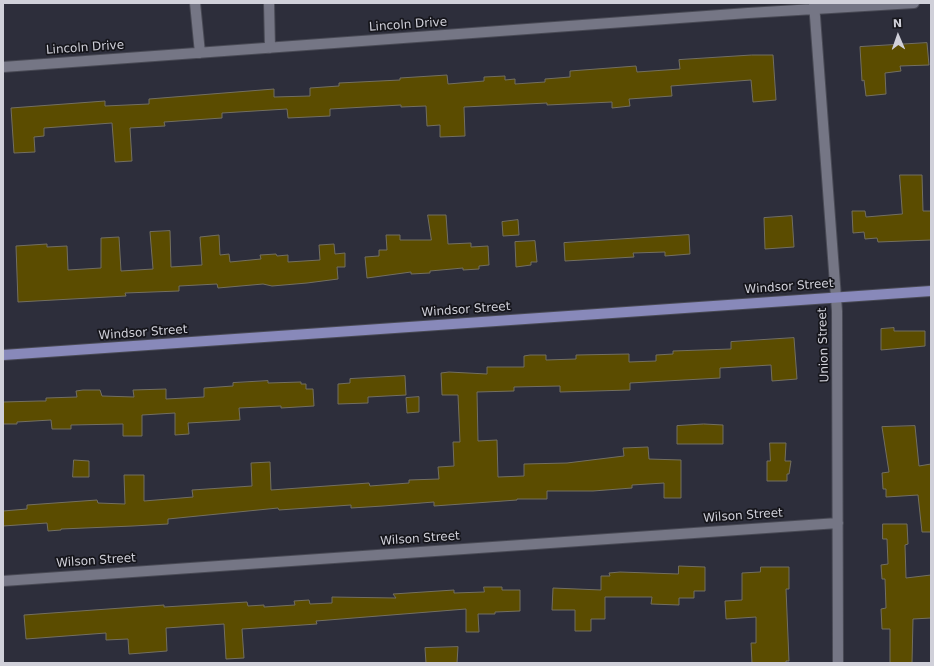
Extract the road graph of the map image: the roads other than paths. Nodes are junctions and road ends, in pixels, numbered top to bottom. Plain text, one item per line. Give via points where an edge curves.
1 (195, 3) edge
2 (269, 3) edge
3 (914, 3) edge
4 (814, 6) edge
5 (270, 48) junction
6 (200, 53) junction
7 (3, 67) edge
8 (931, 290) edge
9 (835, 297) junction
10 (3, 356) edge
11 (838, 523) junction
12 (3, 581) edge
13 (838, 663) edge

1 - 6 street
2 - 5 street
3 - 4 street, Lincoln Drive
4 - 5 street, Lincoln Drive
4 - 9 street, Union Street
5 - 6 street, Lincoln Drive
6 - 7 street, Lincoln Drive
8 - 9 main road, Windsor Street
9 - 10 main road, Windsor Street
9 - 11 street, Union Street
11 - 12 street, Wilson Street
11 - 13 street, Union Street

